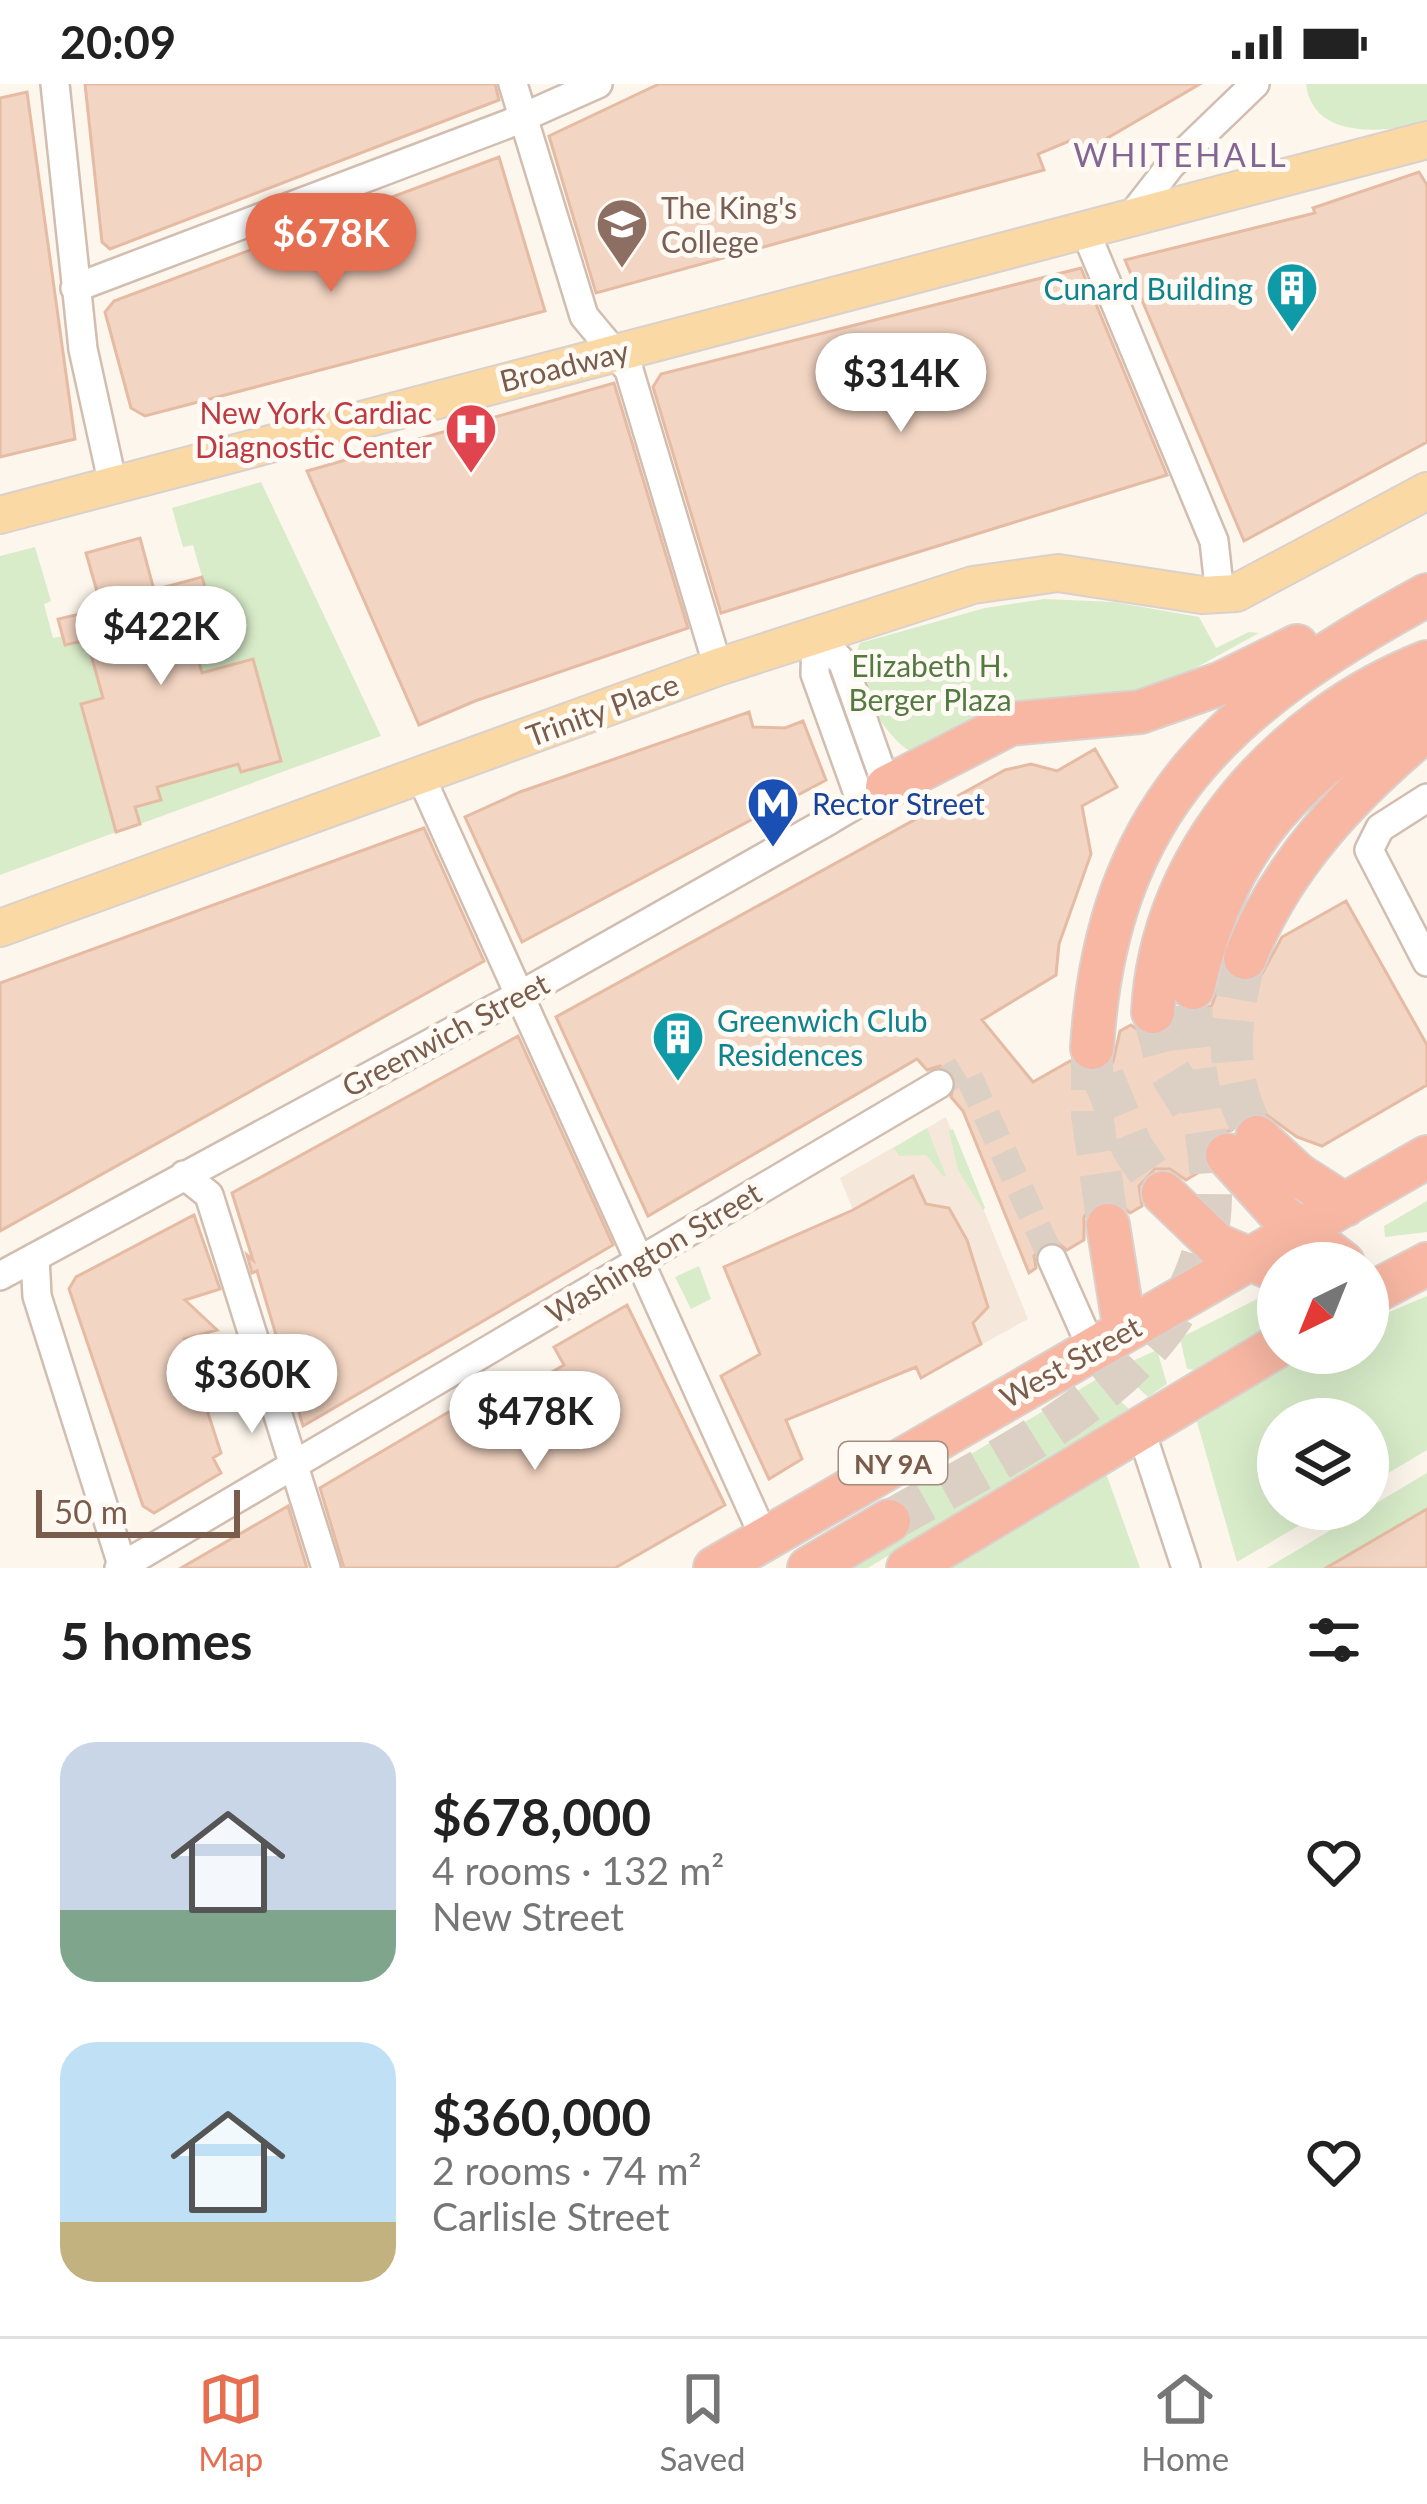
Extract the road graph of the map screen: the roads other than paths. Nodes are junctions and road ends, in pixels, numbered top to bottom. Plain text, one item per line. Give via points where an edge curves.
1 (55, 84) edge
2 (513, 84) edge
3 (598, 84) edge
4 (1255, 84) edge
5 (524, 118) junction
6 (1427, 140) edge
7 (1129, 219) junction
8 (1084, 228) junction
9 (75, 287) junction
10 (616, 351) junction
11 (113, 485) junction
12 (1427, 491) edge
13 (0, 515) edge
14 (1220, 595) junction
15 (1413, 603) edge
16 (816, 634) junction
17 (1427, 662) edge
18 (718, 667) junction
19 (1427, 698) edge
20 (1427, 729) edge
21 (421, 777) junction
22 (874, 794) junction
23 (1427, 798) edge
24 (0, 928) edge
25 (1245, 958) tunnel mouth
26 (1427, 962) edge
27 (1193, 988) tunnel mouth
28 (519, 995) junction
29 (1153, 1012) tunnel mouth
30 (1093, 1048) tunnel mouth
31 (939, 1084) dead end
32 (1427, 1157) edge
33 (184, 1175) junction
34 (1162, 1193) tunnel mouth
35 (1346, 1205) junction
36 (1108, 1226) tunnel mouth
37 (1300, 1232) junction
38 (1290, 1242) edge
39 (1314, 1242) edge
40 (34, 1257) junction
41 (1052, 1258) tunnel mouth
42 (638, 1260) junction
43 (1257, 1262) edge
44 (1427, 1264) edge
45 (1257, 1270) edge
46 (0, 1276) edge
47 (1389, 1280) edge
48 (1109, 1340) junction
49 (1257, 1358) edge
50 (1140, 1428) junction
51 (293, 1465) junction
52 (890, 1521) tunnel mouth
53 (765, 1539) junction
54 (121, 1567) edge
55 (326, 1568) edge
56 (716, 1568) edge
57 (809, 1568) edge
58 (908, 1568) edge
59 (1186, 1568) edge

1 - 9 street
2 - 5 street
3 - 5 street
4 - 7 street via 1171,165
5 - 9 street
5 - 10 street via 584,316
6 - 7 main road, Broadway
7 - 8 main road, Broadway
8 - 10 main road, Broadway
8 - 14 street via 1214,541
9 - 11 street
10 - 11 main road, Broadway
10 - 18 street
11 - 13 main road, Broadway
12 - 14 main road via 1251,587
14 - 16 main road, Trinity Place via 1081,574 1024,574
15 - 22 highway via 1159,707 1010,724
15 - 30 highway via 1268,691 1176,790 1115,915
16 - 18 main road, Trinity Place
16 - 22 street via 843,663
17 - 29 highway via 1331,711 1244,791 1185,888 1160,958
18 - 21 main road, Trinity Place
19 - 27 highway via 1308,774 1263,826 1216,909
20 - 25 highway via 1306,849
21 - 24 main road, Trinity Place
21 - 28 street
22 - 28 street, Greenwich Street
23 - 26 street via 1380,828 1369,850
28 - 33 street, Greenwich Street
28 - 42 street
31 - 42 street, Washington Street
32 - 35 highway, West Street / NY 9A
33 - 40 street, Greenwich Street
33 - 51 street via 209,1195
34 - 43 highway via 1195,1229
35 - 37 highway, West Street / NY 9A
35 - 37 highway via 1242,1146
36 - 48 highway
37 - 38 highway, West Street / NY 9A
37 - 39 highway
40 - 46 street, Greenwich Street
40 - 54 street via 37,1296
41 - 48 street
42 - 51 street, Washington Street
42 - 53 street
44 - 47 highway
45 - 48 highway, West Street / NY 9A
48 - 53 highway, West Street / NY 9A
49 - 50 highway
50 - 58 highway
50 - 59 street
51 - 54 street, Washington Street
51 - 55 street
52 - 57 highway
53 - 56 highway, West Street / NY 9A

